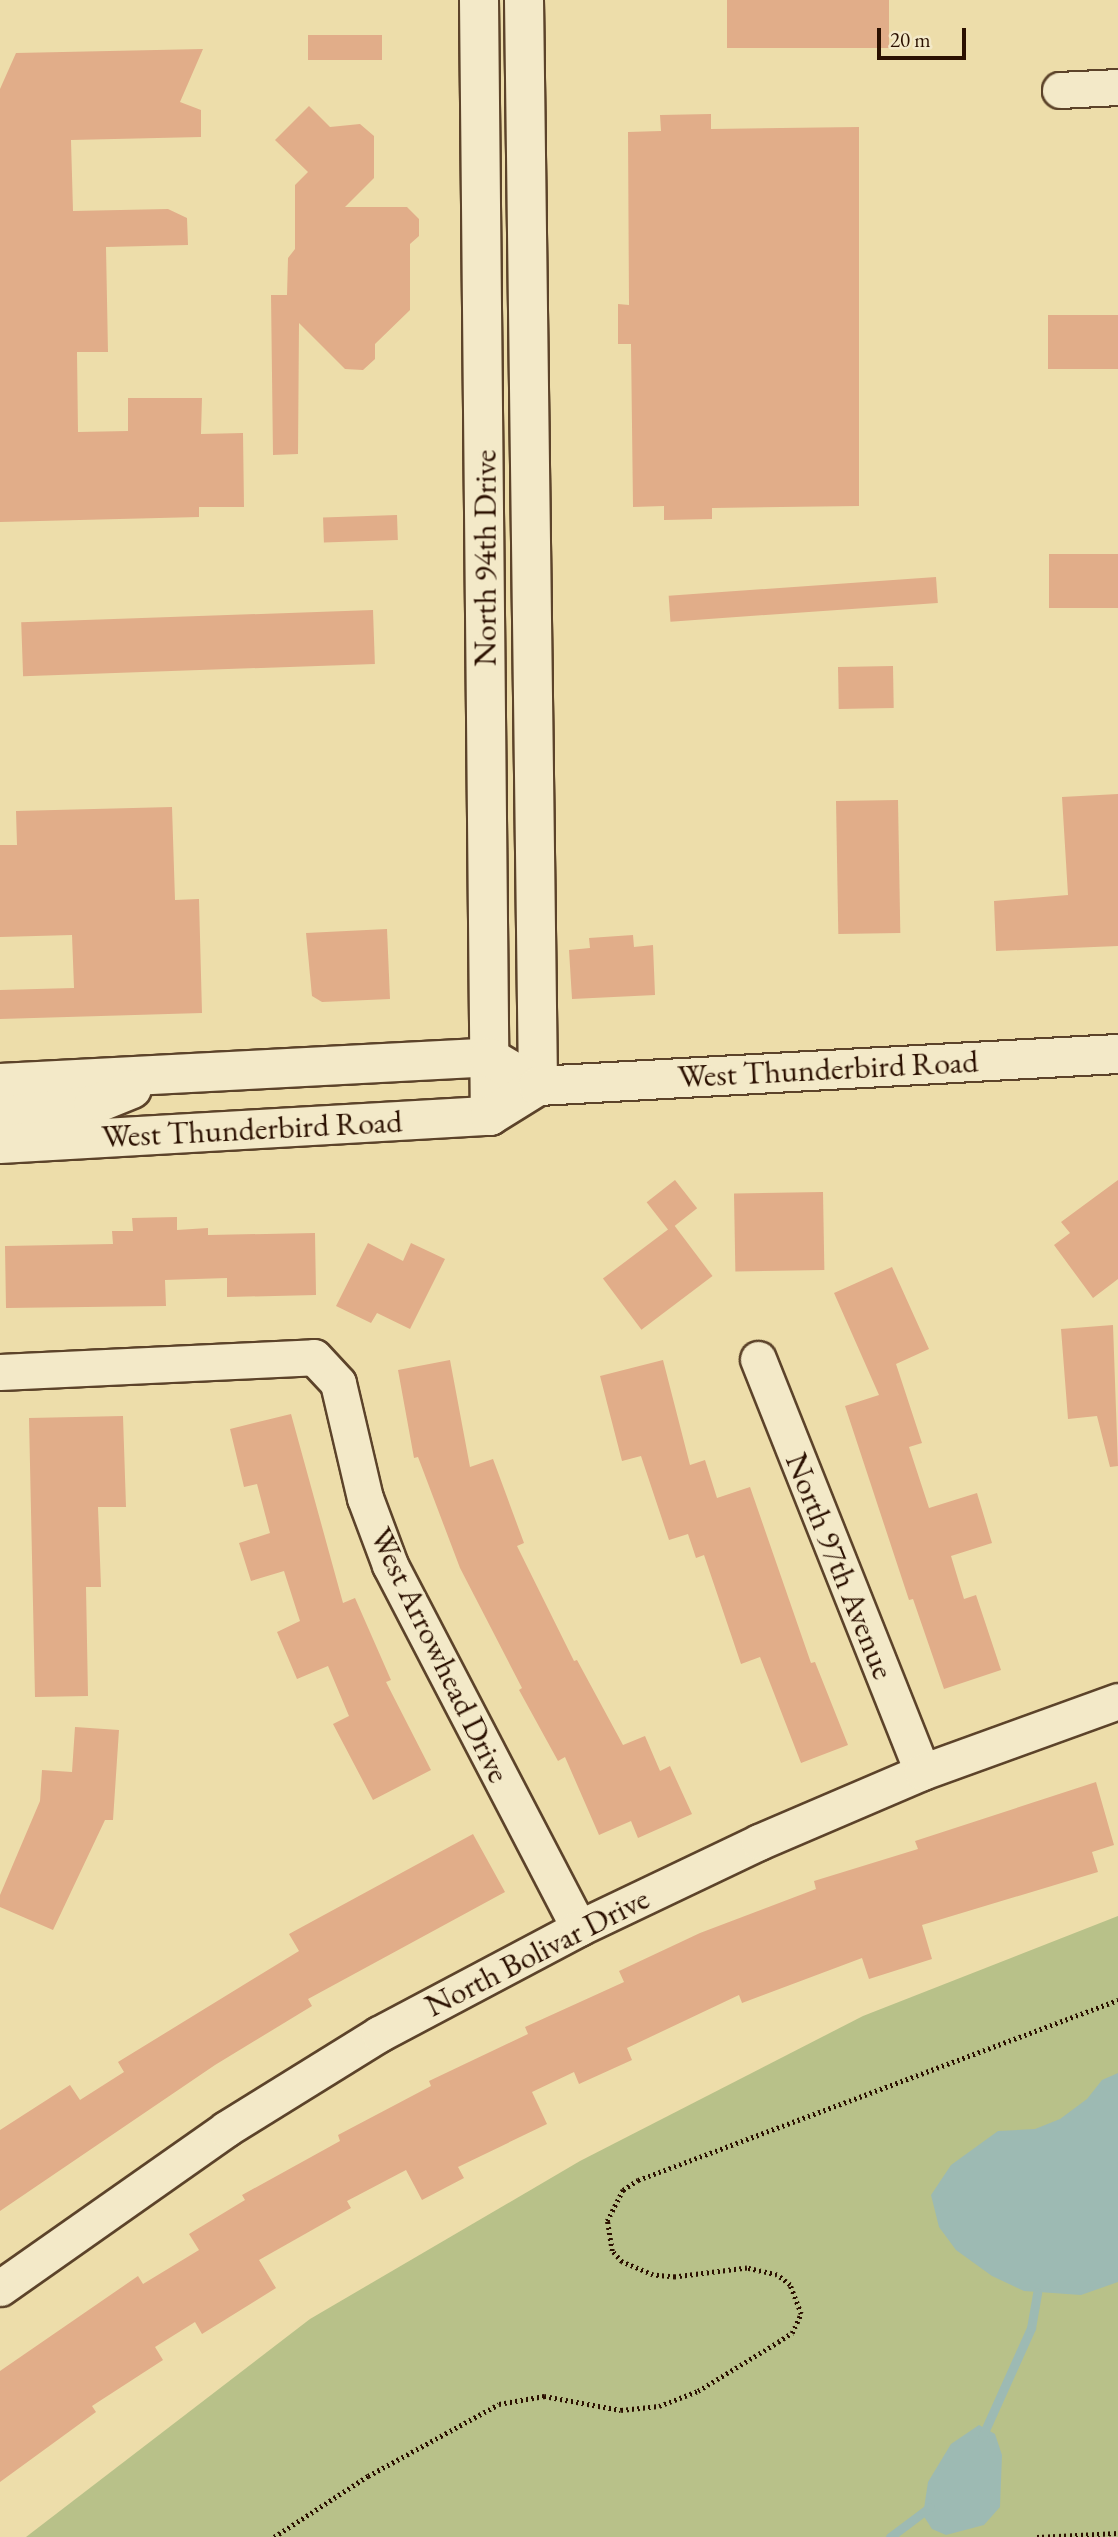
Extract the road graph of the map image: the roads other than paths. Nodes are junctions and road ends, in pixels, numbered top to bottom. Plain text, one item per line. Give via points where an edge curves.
1 (479, 0) edge
2 (524, 0) edge
3 (526, 76) junction
4 (479, 79) junction
5 (1118, 87) edge
6 (1060, 90) dead end
7 (530, 679) junction
8 (485, 680) junction
9 (532, 852) junction
10 (489, 853) junction
11 (1118, 1054) edge
12 (489, 1057) junction
13 (166, 1076) junction
14 (0, 1083) edge
15 (538, 1086) junction
16 (0, 1116) edge
17 (491, 1116) junction
18 (0, 1144) edge
19 (758, 1359) dead end
20 (0, 1372) edge
21 (1118, 1701) edge
22 (922, 1772) junction
23 (579, 1928) junction
24 (0, 2288) edge

1 - 4 street, North 94th Drive
2 - 3 street, North 94th Drive
3 - 4 street
3 - 7 street, North 94th Drive
4 - 8 street, North 94th Drive
5 - 6 street
7 - 8 street
7 - 9 street, North 94th Drive
8 - 10 street, North 94th Drive
9 - 10 street
9 - 15 street, North 94th Drive
10 - 12 street, North 94th Drive
11 - 15 street, West Thunderbird Road
12 - 13 street, West Thunderbird Road
12 - 15 street
12 - 17 street, North 94th Drive
13 - 14 street, West Thunderbird Road
13 - 16 street via 93,1105
15 - 17 street, West Thunderbird Road
17 - 18 street, West Thunderbird Road
19 - 22 street, North 97th Avenue
20 - 23 street, West Arrowhead Drive via 314,1357 338,1383 365,1498 390,1565
21 - 22 street, North Bolivar Drive
22 - 23 street, North Bolivar Drive via 759,1842
23 - 24 street, North Bolivar Drive via 379,2034 238,2121

